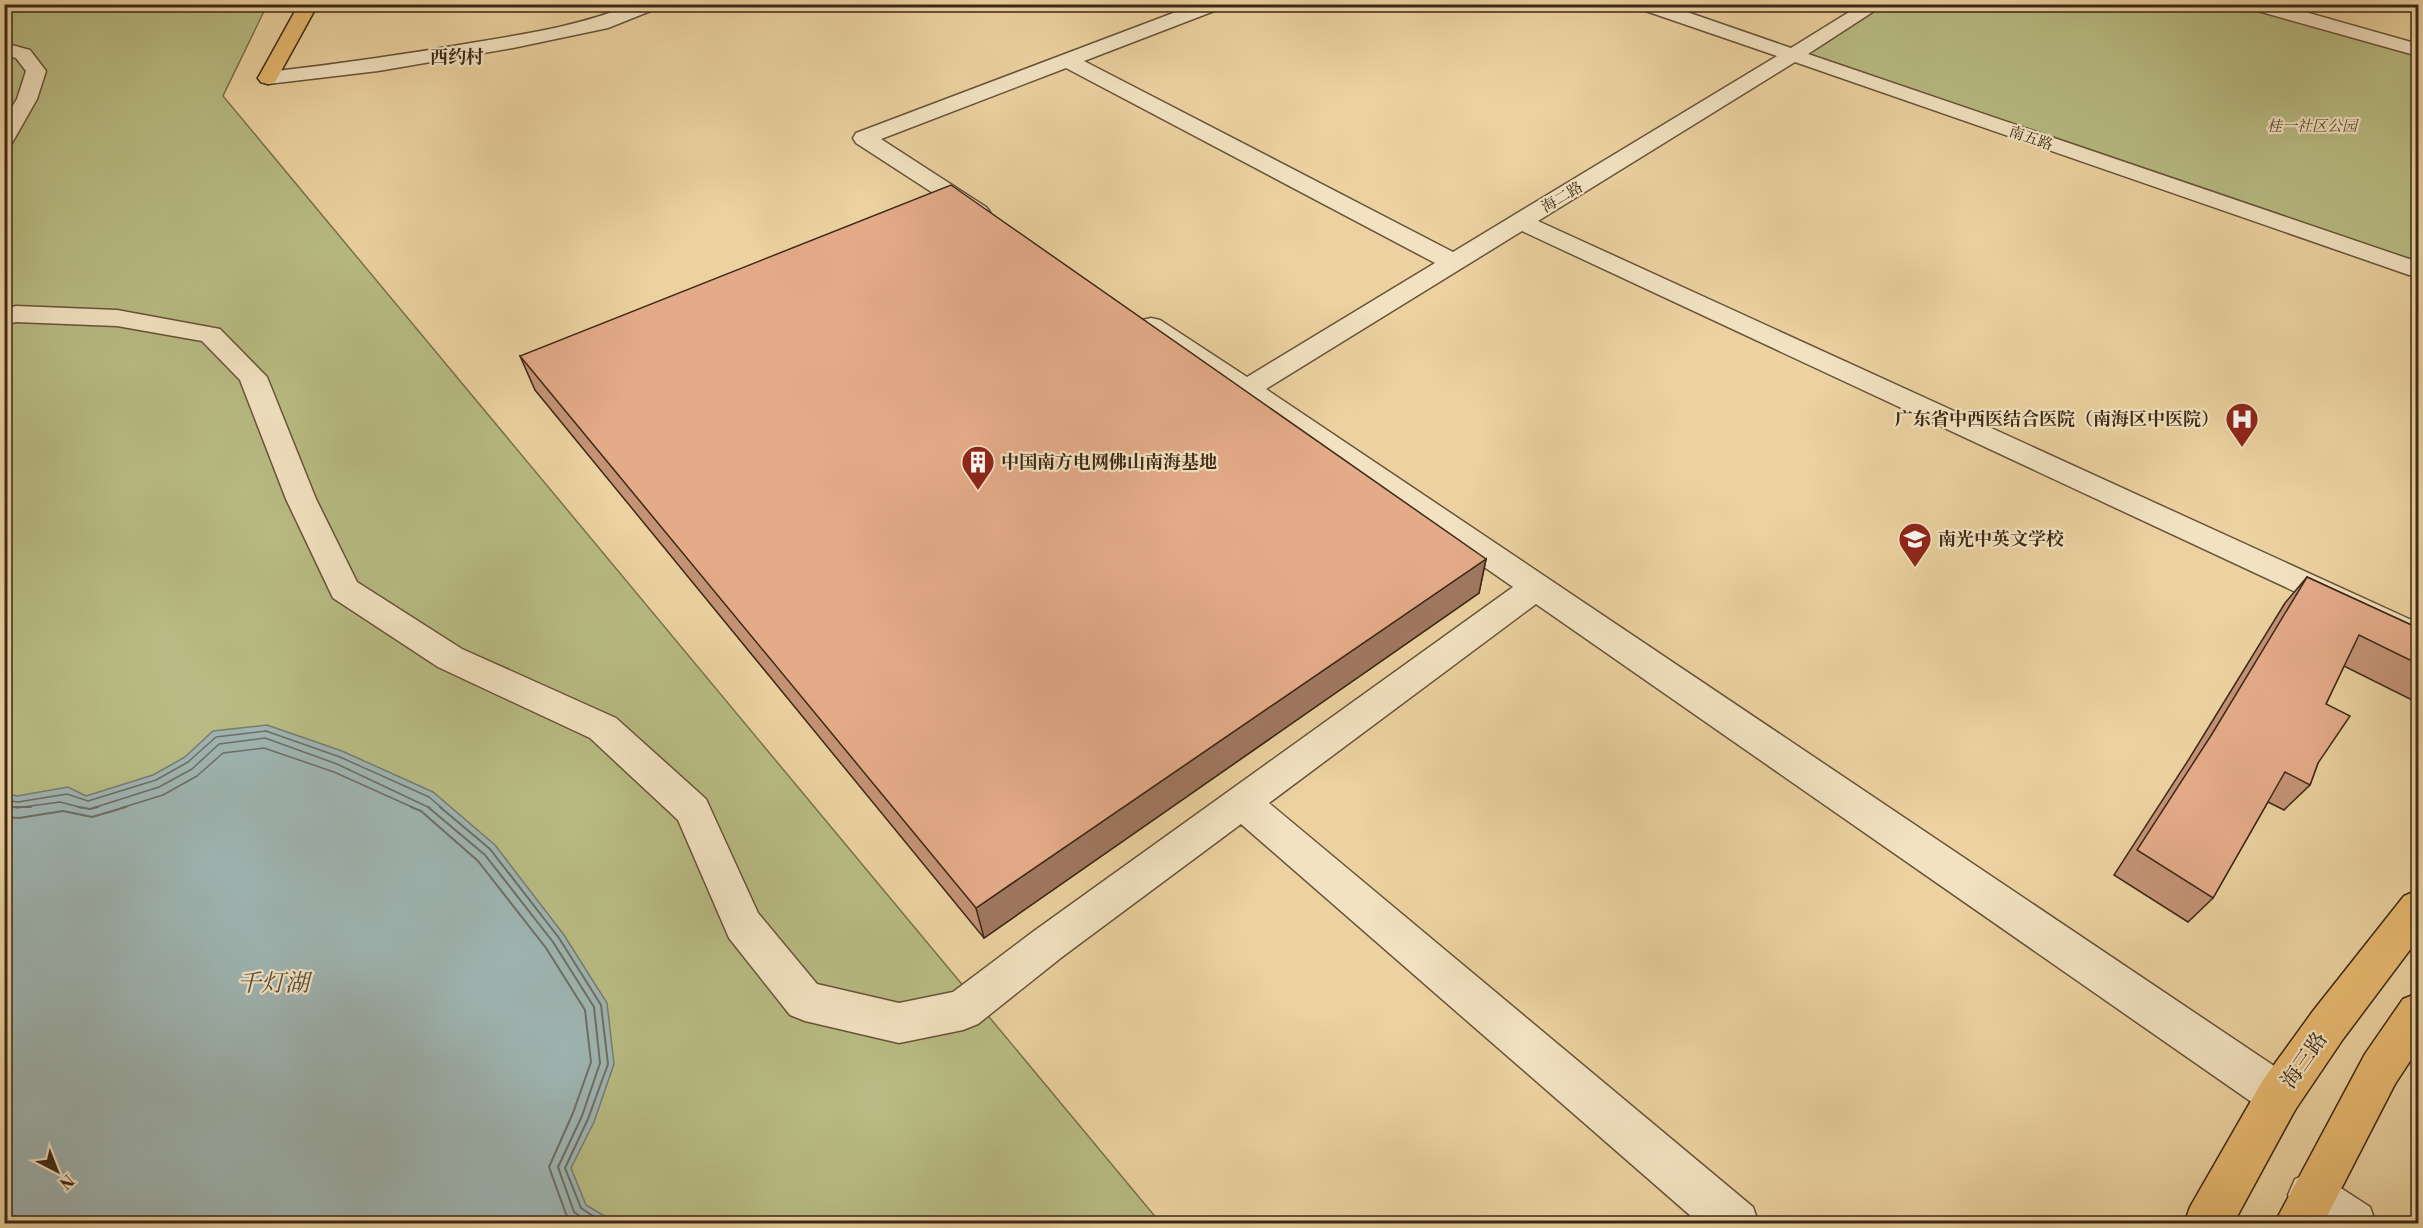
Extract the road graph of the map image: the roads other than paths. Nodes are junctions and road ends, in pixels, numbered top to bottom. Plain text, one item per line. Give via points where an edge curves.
1 (309, 4) edge
2 (651, 4) edge
3 (1215, 4) edge
4 (1644, 4) edge
5 (1876, 4) edge
6 (2254, 4) edge
7 (4, 49) edge
8 (2418, 50) edge
9 (1791, 56) junction
10 (1069, 61) junction
11 (268, 78) joint
12 (4, 138) edge
13 (1521, 222) junction
14 (1002, 228) edge
15 (1454, 263) junction
16 (2418, 270) edge
17 (1129, 312) edge
18 (8, 313) edge
19 (1247, 389) junction
20 (1536, 587) junction
21 (2418, 637) edge
22 (1242, 802) junction
23 (2418, 908) edge
24 (2418, 1013) edge
25 (2279, 1095) junction
26 (2304, 1209) edge
27 (1736, 1224) edge
28 (2207, 1224) edge
29 (2353, 1224) edge

1 - 11 main road
2 - 11 street via 602,24 513,42 378,65
3 - 10 street
4 - 9 street, 南五路
5 - 9 street, 海二路
6 - 8 street
7 - 12 street via 23,54 36,71 27,99
9 - 13 street, 海二路
9 - 16 street, 南五路
10 - 14 street via 864,138
10 - 15 street
13 - 15 street, 海二路
13 - 21 street
15 - 19 street, 海二路
17 - 19 street
18 - 22 street via 117,318 211,335 254,378 301,499 344,590 450,658 603,728 693,810 743,925 805,1000 899,1023 963,1010
19 - 20 street
20 - 22 street
20 - 25 street
22 - 27 street
23 - 25 main road, 海三路
24 - 26 main road via 2380,1069
25 - 28 main road, 海三路
26 - 29 street

